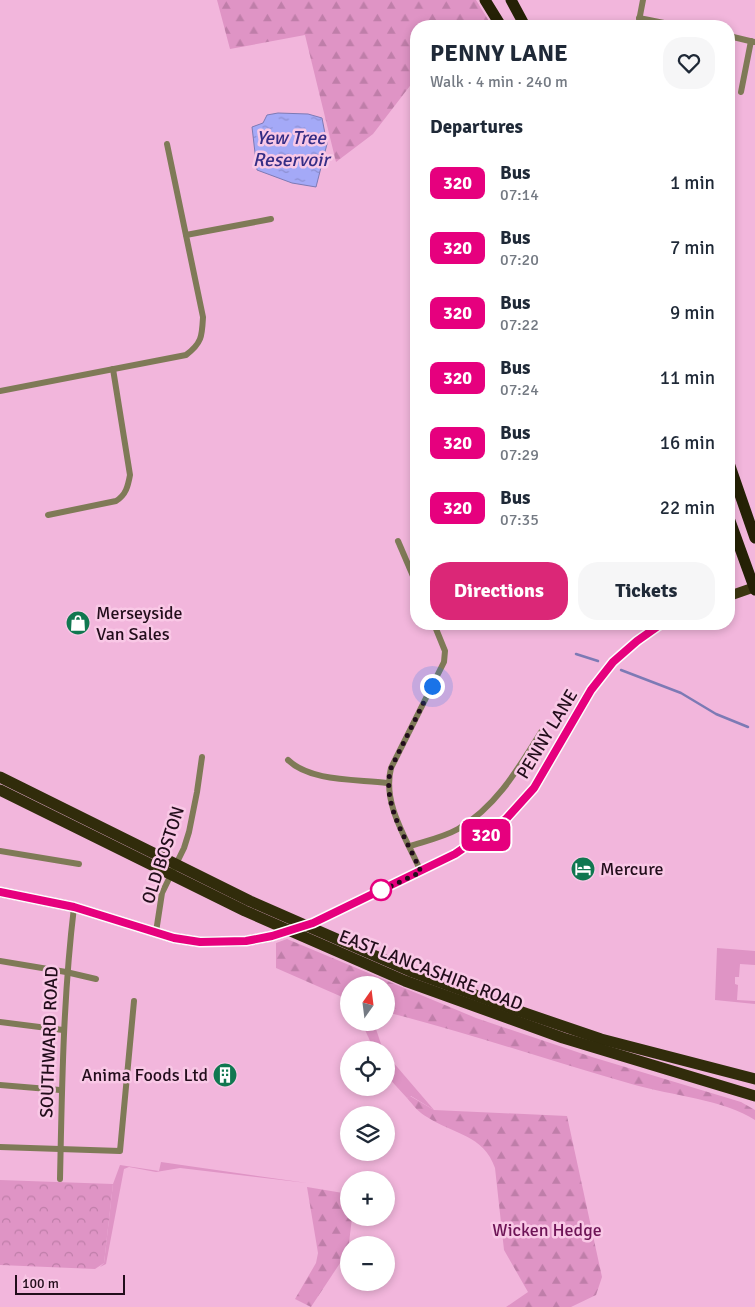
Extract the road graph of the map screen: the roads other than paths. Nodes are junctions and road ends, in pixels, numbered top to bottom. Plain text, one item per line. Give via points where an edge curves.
1 (485, 0) edge
2 (511, 0) edge
3 (643, 0) edge
4 (639, 18) joint
5 (497, 20) edge
6 (522, 20) edge
7 (649, 20) edge
8 (735, 38) edge
9 (753, 42) edge
10 (741, 92) dead end
11 (168, 144) dead end
12 (271, 219) dead end
13 (186, 234) junction
14 (113, 369) junction
15 (0, 391) edge
16 (735, 480) edge
17 (48, 515) dead end
18 (735, 534) edge
19 (755, 538) edge
20 (398, 540) dead end
21 (410, 569) edge
22 (754, 586) edge
23 (735, 594) edge
24 (436, 630) edge
25 (653, 630) edge
26 (541, 732) dead end
27 (536, 741) junction
28 (543, 745) dead end
29 (202, 757) dead end
30 (288, 760) dead end
31 (0, 777) edge
32 (387, 783) junction
33 (0, 790) edge
34 (410, 846) junction
35 (0, 851) edge
36 (79, 864) dead end
37 (173, 869) junction
38 (421, 872) junction
39 (0, 892) edge
40 (74, 907) junction
41 (156, 932) junction
42 (0, 961) edge
43 (66, 972) junction
44 (96, 979) dead end
45 (134, 1000) dead end
46 (0, 1022) edge
47 (63, 1030) junction
48 (755, 1079) edge
49 (0, 1085) edge
50 (60, 1090) junction
51 (752, 1095) edge
52 (0, 1147) edge
53 (61, 1150) junction
54 (60, 1179) dead end

1 - 5 highway
2 - 6 highway
3 - 4 street
4 - 7 street
8 - 9 street
9 - 10 street
11 - 13 street
12 - 13 street
13 - 14 street via 203,317 202,337 197,347 186,355
14 - 15 street
14 - 17 street via 129,485 116,501
16 - 19 highway
18 - 22 highway
20 - 21 street
22 - 23 main road
24 - 32 street via 445,651 444,662 391,768
25 - 38 main road, PENNY LANE via 613,662 591,690 534,788 515,811 481,839
26 - 27 street
27 - 28 street
27 - 34 street via 489,807 456,830
29 - 41 street, OLD BOSTON via 189,832 162,893
30 - 32 street via 295,767 323,775
31 - 37 highway, EAST LANCASHIRE ROAD
32 - 34 street via 389,800
33 - 37 highway, EAST LANCASHIRE ROAD
34 - 38 street
35 - 36 street
37 - 48 highway, EAST LANCASHIRE ROAD via 410,971 524,1013 628,1047
37 - 51 highway, EAST LANCASHIRE ROAD via 278,926 405,981 516,1023
38 - 41 main road, PENNY LANE via 313,923 272,936 246,941 208,942
39 - 40 main road, PENNY LANE
40 - 41 main road, PENNY LANE
40 - 43 street, SOUTHWARD ROAD
42 - 43 street
43 - 44 street
43 - 47 street, SOUTHWARD ROAD
45 - 53 street via 120,1151
46 - 47 street
47 - 50 street, SOUTHWARD ROAD
49 - 50 street
50 - 53 street, SOUTHWARD ROAD
52 - 53 street
53 - 54 street, SOUTHWARD ROAD

